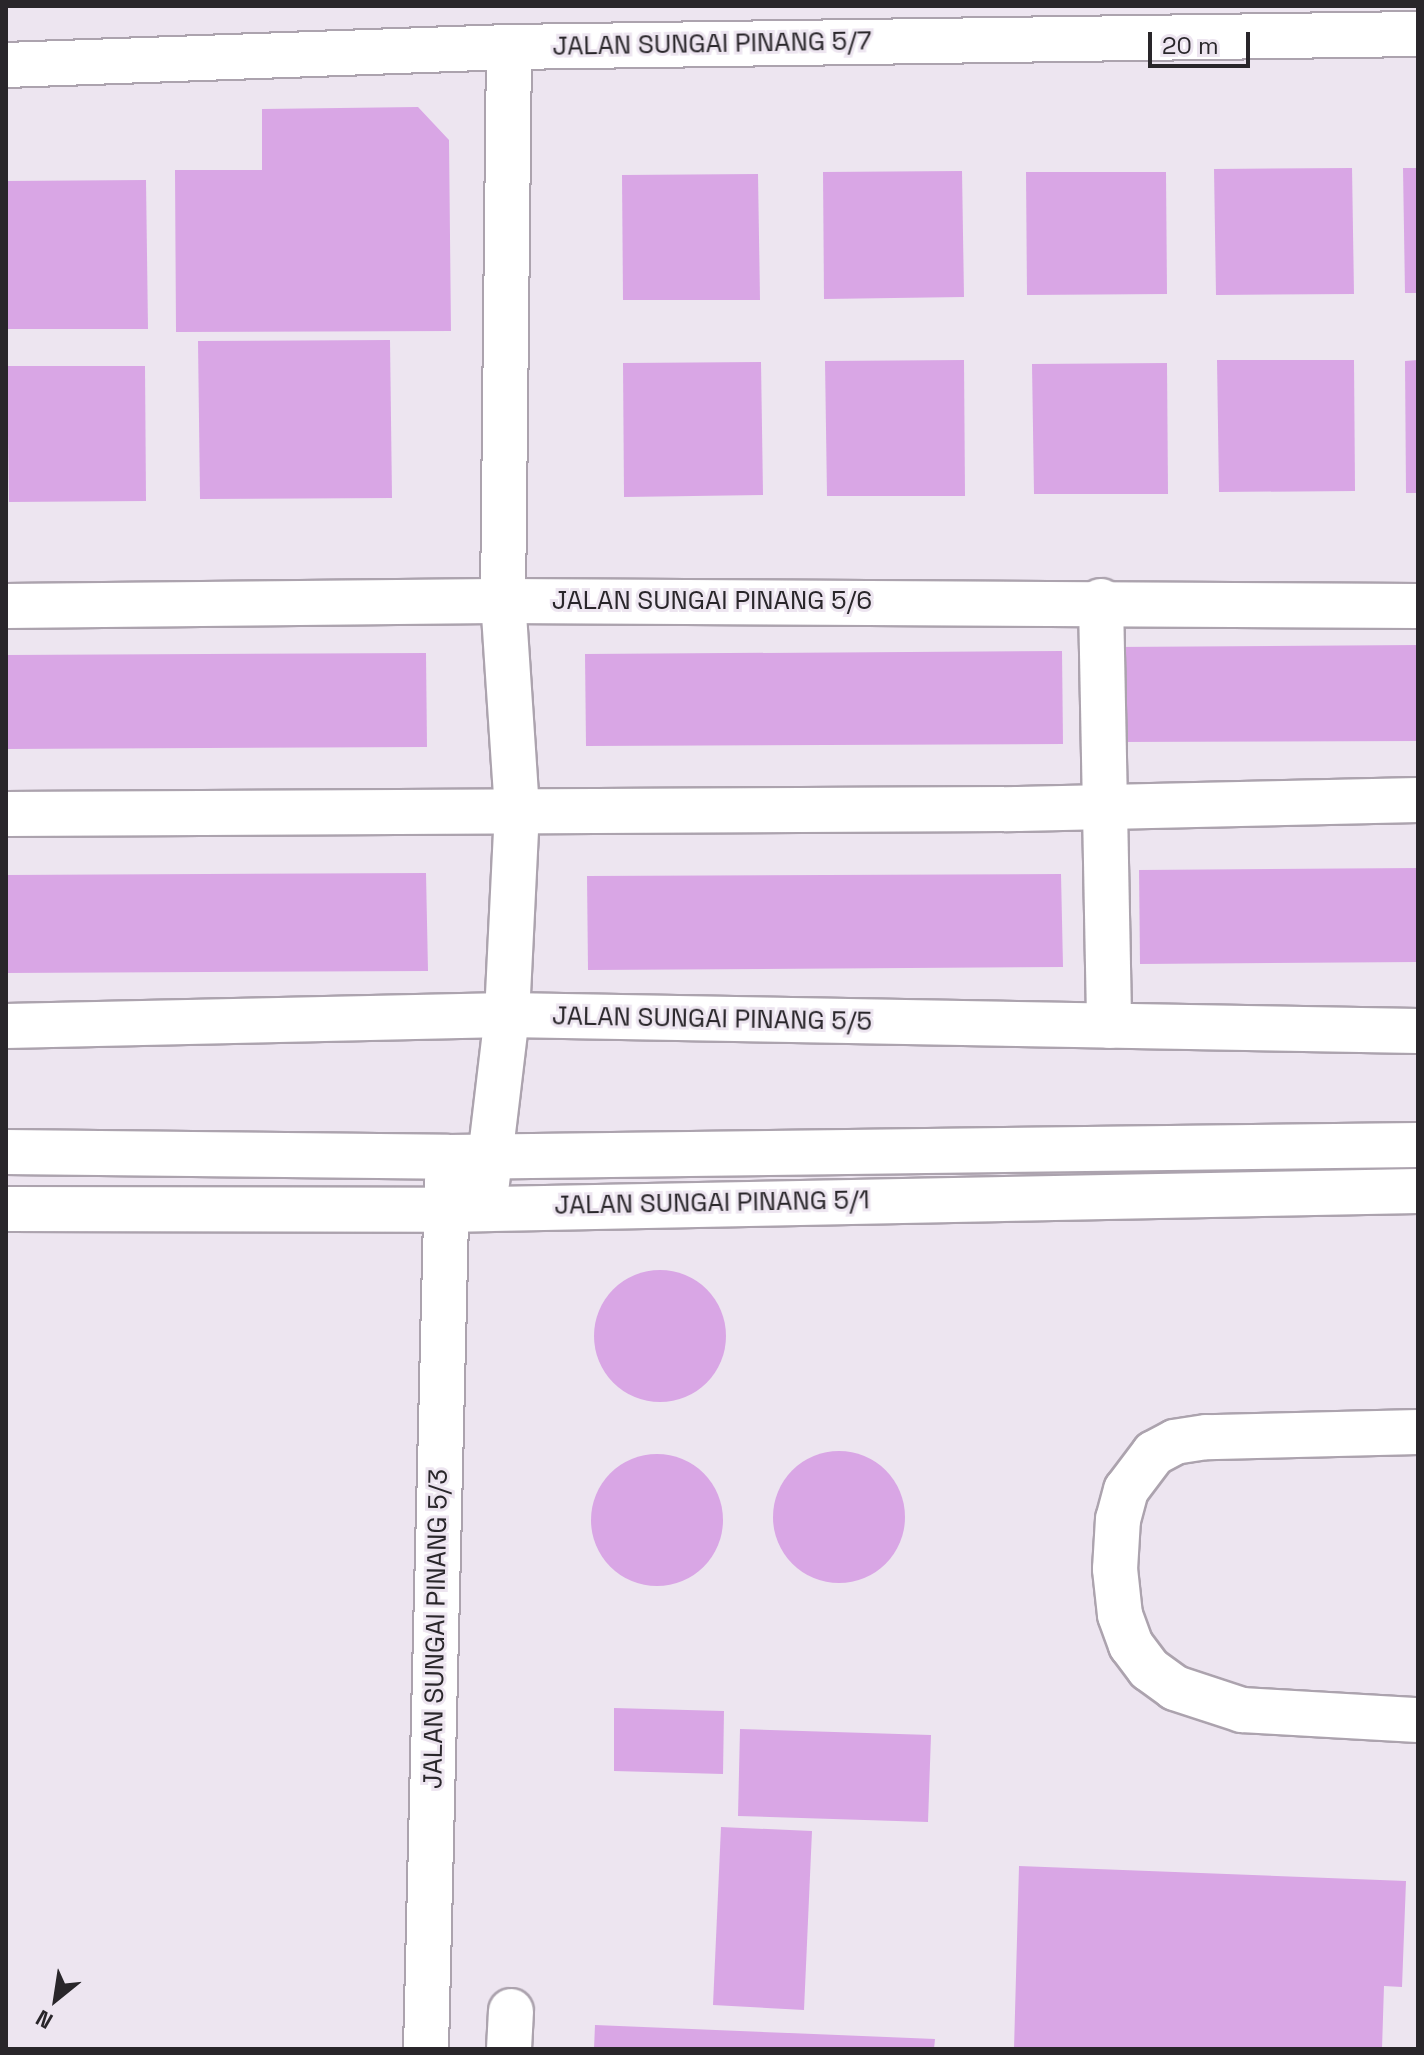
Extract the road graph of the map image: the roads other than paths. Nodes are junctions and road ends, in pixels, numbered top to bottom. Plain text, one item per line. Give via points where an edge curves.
1 (1418, 34) edge
2 (509, 47) junction
3 (6, 65) edge
4 (503, 601) junction
5 (1101, 601) junction
6 (6, 606) edge
7 (1418, 606) edge
8 (1418, 800) edge
9 (1106, 807) junction
10 (517, 810) junction
11 (6, 814) edge
12 (507, 1015) junction
13 (6, 1026) edge
14 (1109, 1026) junction
15 (1418, 1031) edge
16 (1418, 1145) edge
17 (6, 1152) edge
18 (468, 1156) junction
19 (1418, 1191) edge
20 (466, 1208) junction
21 (6, 1209) edge
22 (1418, 1432) edge
23 (1418, 1720) edge
24 (426, 2049) edge

1 - 2 street, JALAN SUNGAI PINANG 5/7
2 - 3 street, JALAN SUNGAI PINANG 5/7
2 - 4 street, JALAN SUNGAI PINANG 5/3
4 - 5 street, JALAN SUNGAI PINANG 5/6
4 - 6 street, JALAN SUNGAI PINANG 5/6
4 - 10 street, JALAN SUNGAI PINANG 5/3
5 - 7 street, JALAN SUNGAI PINANG 5/6
5 - 9 street
8 - 9 street
9 - 10 street
9 - 14 street
10 - 11 street
10 - 12 street, JALAN SUNGAI PINANG 5/3
12 - 13 street, JALAN SUNGAI PINANG 5/5
12 - 14 street, JALAN SUNGAI PINANG 5/5
12 - 18 street, JALAN SUNGAI PINANG 5/3
14 - 15 street, JALAN SUNGAI PINANG 5/5
16 - 18 street, JALAN SUNGAI PINANG 5/1
17 - 18 street, JALAN SUNGAI PINANG 5/1
18 - 20 street, JALAN SUNGAI PINANG 5/3
19 - 20 street, JALAN SUNGAI PINANG 5/1
20 - 21 street, JALAN SUNGAI PINANG 5/1
20 - 24 street, JALAN SUNGAI PINANG 5/3
22 - 23 street via 1175,1442 1154,1453 1126,1490 1115,1569 1120,1615 1131,1645 1149,1669 1175,1688 1242,1710

